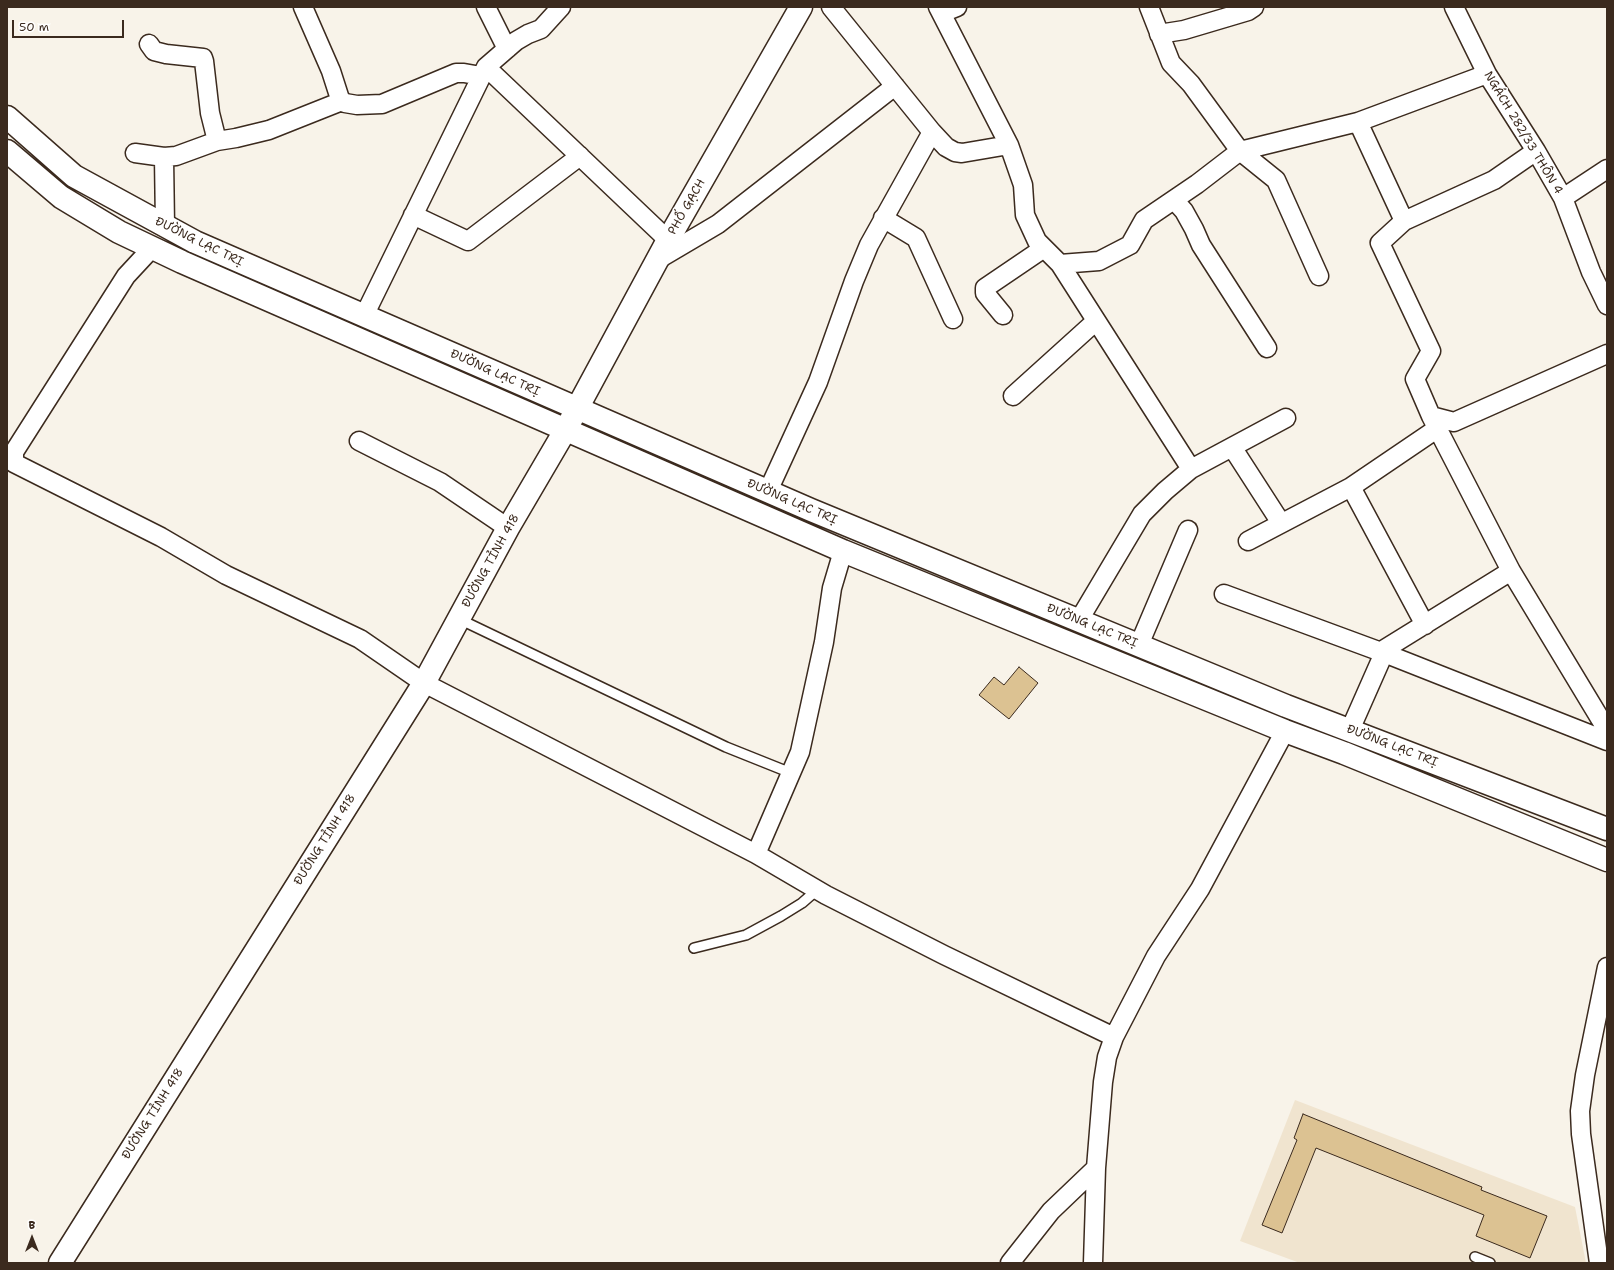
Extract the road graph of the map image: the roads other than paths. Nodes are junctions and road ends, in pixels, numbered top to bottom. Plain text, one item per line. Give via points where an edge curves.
1 (303, 7) edge
2 (486, 7) edge
3 (561, 7) edge
4 (800, 7) edge
5 (831, 7) edge
6 (1149, 7) edge
7 (1254, 7) edge
8 (1454, 7) edge
9 (946, 9) edge
10 (1159, 34) junction
11 (149, 44) dead end
12 (507, 48) junction
13 (484, 72) junction
14 (1487, 74) junction
15 (895, 86) junction
16 (342, 101) junction
17 (7, 118) edge
18 (1358, 122) junction
19 (932, 132) junction
20 (217, 141) junction
21 (1009, 145) junction
22 (7, 151) edge
23 (1240, 151) junction
24 (1536, 151) junction
25 (135, 153) dead end
26 (580, 156) junction
27 (164, 157) junction
28 (1607, 169) edge
29 (1562, 198) junction
30 (1174, 200) junction
31 (413, 215) junction
32 (883, 218) junction
33 (1404, 221) junction
34 (165, 226) junction
35 (668, 240) junction
36 (152, 248) junction
37 (1044, 248) junction
38 (657, 260) junction
39 (1060, 264) junction
40 (1319, 276) dead end
41 (1606, 301) edge
42 (1003, 315) dead end
43 (364, 316) junction
44 (953, 319) dead end
45 (1096, 321) junction
46 (1267, 348) dead end
47 (1607, 354) edge
48 (1013, 396) dead end
49 (577, 409) junction
50 (1286, 418) dead end
51 (1434, 422) junction
52 (566, 430) junction
53 (359, 441) dead end
54 (1232, 447) junction
55 (1191, 469) junction
56 (1351, 487) junction
57 (768, 491) junction
58 (1282, 523) junction
59 (508, 528) junction
60 (1188, 530) dead end
61 (1248, 540) dead end
62 (843, 551) junction
63 (1511, 571) junction
64 (1224, 594) dead end
65 (459, 619) junction
66 (1079, 620) junction
67 (1425, 625) junction
68 (1139, 645) junction
69 (1382, 653) junction
70 (424, 683) junction
71 (1350, 730) junction
72 (1607, 730) edge
73 (1285, 732) junction
74 (1607, 742) edge
75 (791, 773) junction
76 (1607, 829) edge
77 (756, 854) junction
78 (1607, 860) edge
79 (818, 889) junction
80 (694, 948) dead end
81 (1607, 967) edge
82 (1114, 1037) junction
83 (1096, 1168) junction
84 (1475, 1257) dead end
85 (60, 1263) edge
86 (1010, 1263) edge
87 (1093, 1263) edge
88 (1490, 1263) edge
89 (1598, 1263) edge

1 - 16 street
2 - 12 street
3 - 12 street via 541,29
4 - 35 main road, PHỐ GẠCH
5 - 15 street
6 - 10 street
7 - 10 street via 1184,30
8 - 14 street, NGÁCH 282/33 THÔN 4
9 - 21 street
10 - 23 street via 1171,63 1191,84
11 - 20 street via 154,51 203,58 210,113
12 - 13 street
13 - 16 street via 456,73 376,106
13 - 26 street
13 - 31 street
14 - 18 street
14 - 24 street, NGÁCH 282/33 THÔN 4
15 - 19 street
15 - 38 street via 718,224
16 - 20 street via 269,130
17 - 34 main road, ĐƯỜNG LẠC TRỊ via 74,176
18 - 23 street
18 - 33 street
19 - 21 street via 954,152 962,153
19 - 32 street
20 - 27 street via 190,152
21 - 37 street via 1023,185 1025,215 1037,241
22 - 36 main road, ĐƯỜNG LẠC TRỊ via 61,197 119,232
23 - 30 street
23 - 40 street via 1276,180
24 - 29 street, NGÁCH 282/33 THÔN 4
24 - 33 street via 1494,180
25 - 27 street
26 - 31 street via 468,240
26 - 35 street
27 - 34 street
28 - 29 street
29 - 41 street, NGÁCH 282/33 THÔN 4 via 1591,272
30 - 39 street via 1144,220 1130,245 1100,261
30 - 46 street via 1184,212 1201,246
31 - 43 street
32 - 44 street via 916,238
32 - 57 street via 854,281 818,382
33 - 51 street via 1380,244 1431,351 1415,379
34 - 43 main road, ĐƯỜNG LẠC TRỊ via 195,242
35 - 38 main road, PHỐ GẠCH
36 - 52 main road, ĐƯỜNG LẠC TRỊ
36 - 70 street via 122,282 14,452 14,463 161,537 226,575 360,639
37 - 39 street
37 - 42 street via 985,288 985,293
38 - 49 main road, PHỐ GẠCH
39 - 45 street
43 - 49 main road, ĐƯỜNG LẠC TRỊ
45 - 48 street
45 - 55 street
47 - 51 street via 1454,422
49 - 52 main road, ĐƯỜNG TỈNH 418
49 - 57 main road, ĐƯỜNG LẠC TRỊ
50 - 54 street
51 - 56 street
51 - 63 street
52 - 59 main road, ĐƯỜNG TỈNH 418
52 - 62 main road, ĐƯỜNG LẠC TRỊ
53 - 59 street via 440,482
54 - 55 street
54 - 58 street
55 - 66 street via 1142,514
56 - 58 street
56 - 67 street
57 - 66 main road, ĐƯỜNG LẠC TRỊ
58 - 61 street
59 - 65 main road, ĐƯỜNG TỈNH 418
60 - 68 street
62 - 73 main road, ĐƯỜNG LẠC TRỊ
62 - 75 street via 832,588 824,642 800,752
63 - 67 street
63 - 72 street
64 - 69 street
65 - 70 main road, ĐƯỜNG TỈNH 418
65 - 75 lane via 726,747
66 - 68 main road, ĐƯỜNG LẠC TRỊ
67 - 69 street
68 - 71 main road, ĐƯỜNG LẠC TRỊ
69 - 71 street
69 - 74 street
70 - 77 street
70 - 85 main road, ĐƯỜNG TỈNH 418
71 - 76 main road, ĐƯỜNG LẠC TRỊ
73 - 78 main road, ĐƯỜNG LẠC TRỊ via 1344,753
73 - 82 street via 1200,889 1156,956
75 - 77 street
77 - 79 street
79 - 80 lane via 802,903 746,935
79 - 82 street via 944,955
81 - 89 street via 1580,1111
82 - 83 street via 1102,1082
83 - 86 street via 1051,1211
83 - 87 street
84 - 88 lane

